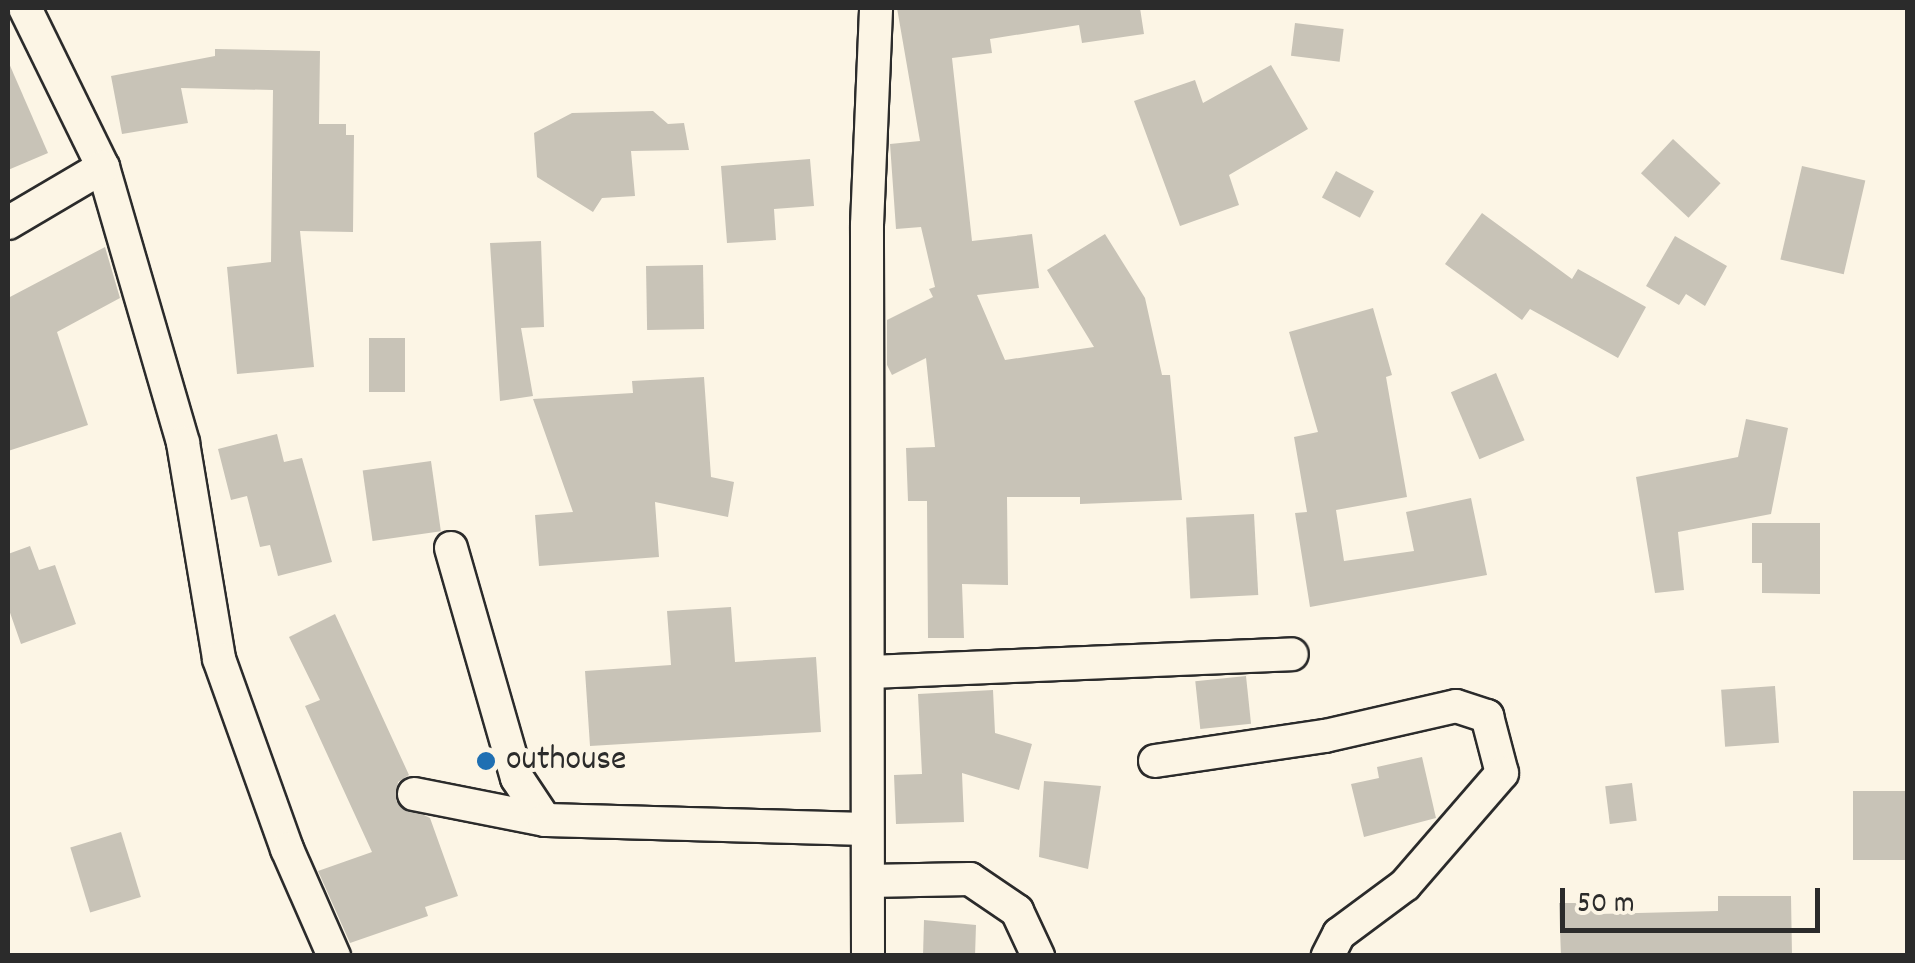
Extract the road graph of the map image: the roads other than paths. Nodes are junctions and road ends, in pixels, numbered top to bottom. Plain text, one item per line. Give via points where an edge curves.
1 (26, 8) edge
2 (876, 8) edge
3 (102, 167) junction
4 (8, 223) edge
5 (451, 548) dead end
6 (1292, 654) dead end
7 (869, 672) junction
8 (1155, 761) dead end
9 (414, 794) dead end
10 (545, 820) junction
11 (868, 829) junction
12 (868, 881) junction
13 (334, 956) edge
14 (868, 956) edge
15 (1038, 956) edge
16 (1328, 956) edge

1 - 3 street
2 - 7 street via 867,225
3 - 4 street
3 - 13 street via 183,444 219,659 286,848
5 - 10 street via 516,778
6 - 7 street
7 - 11 street
8 - 16 street via 1325,736 1456,706 1487,716 1502,774 1405,886 1339,934
9 - 10 street
10 - 11 street
11 - 12 street
12 - 14 street
12 - 15 street via 970,879 1018,911

